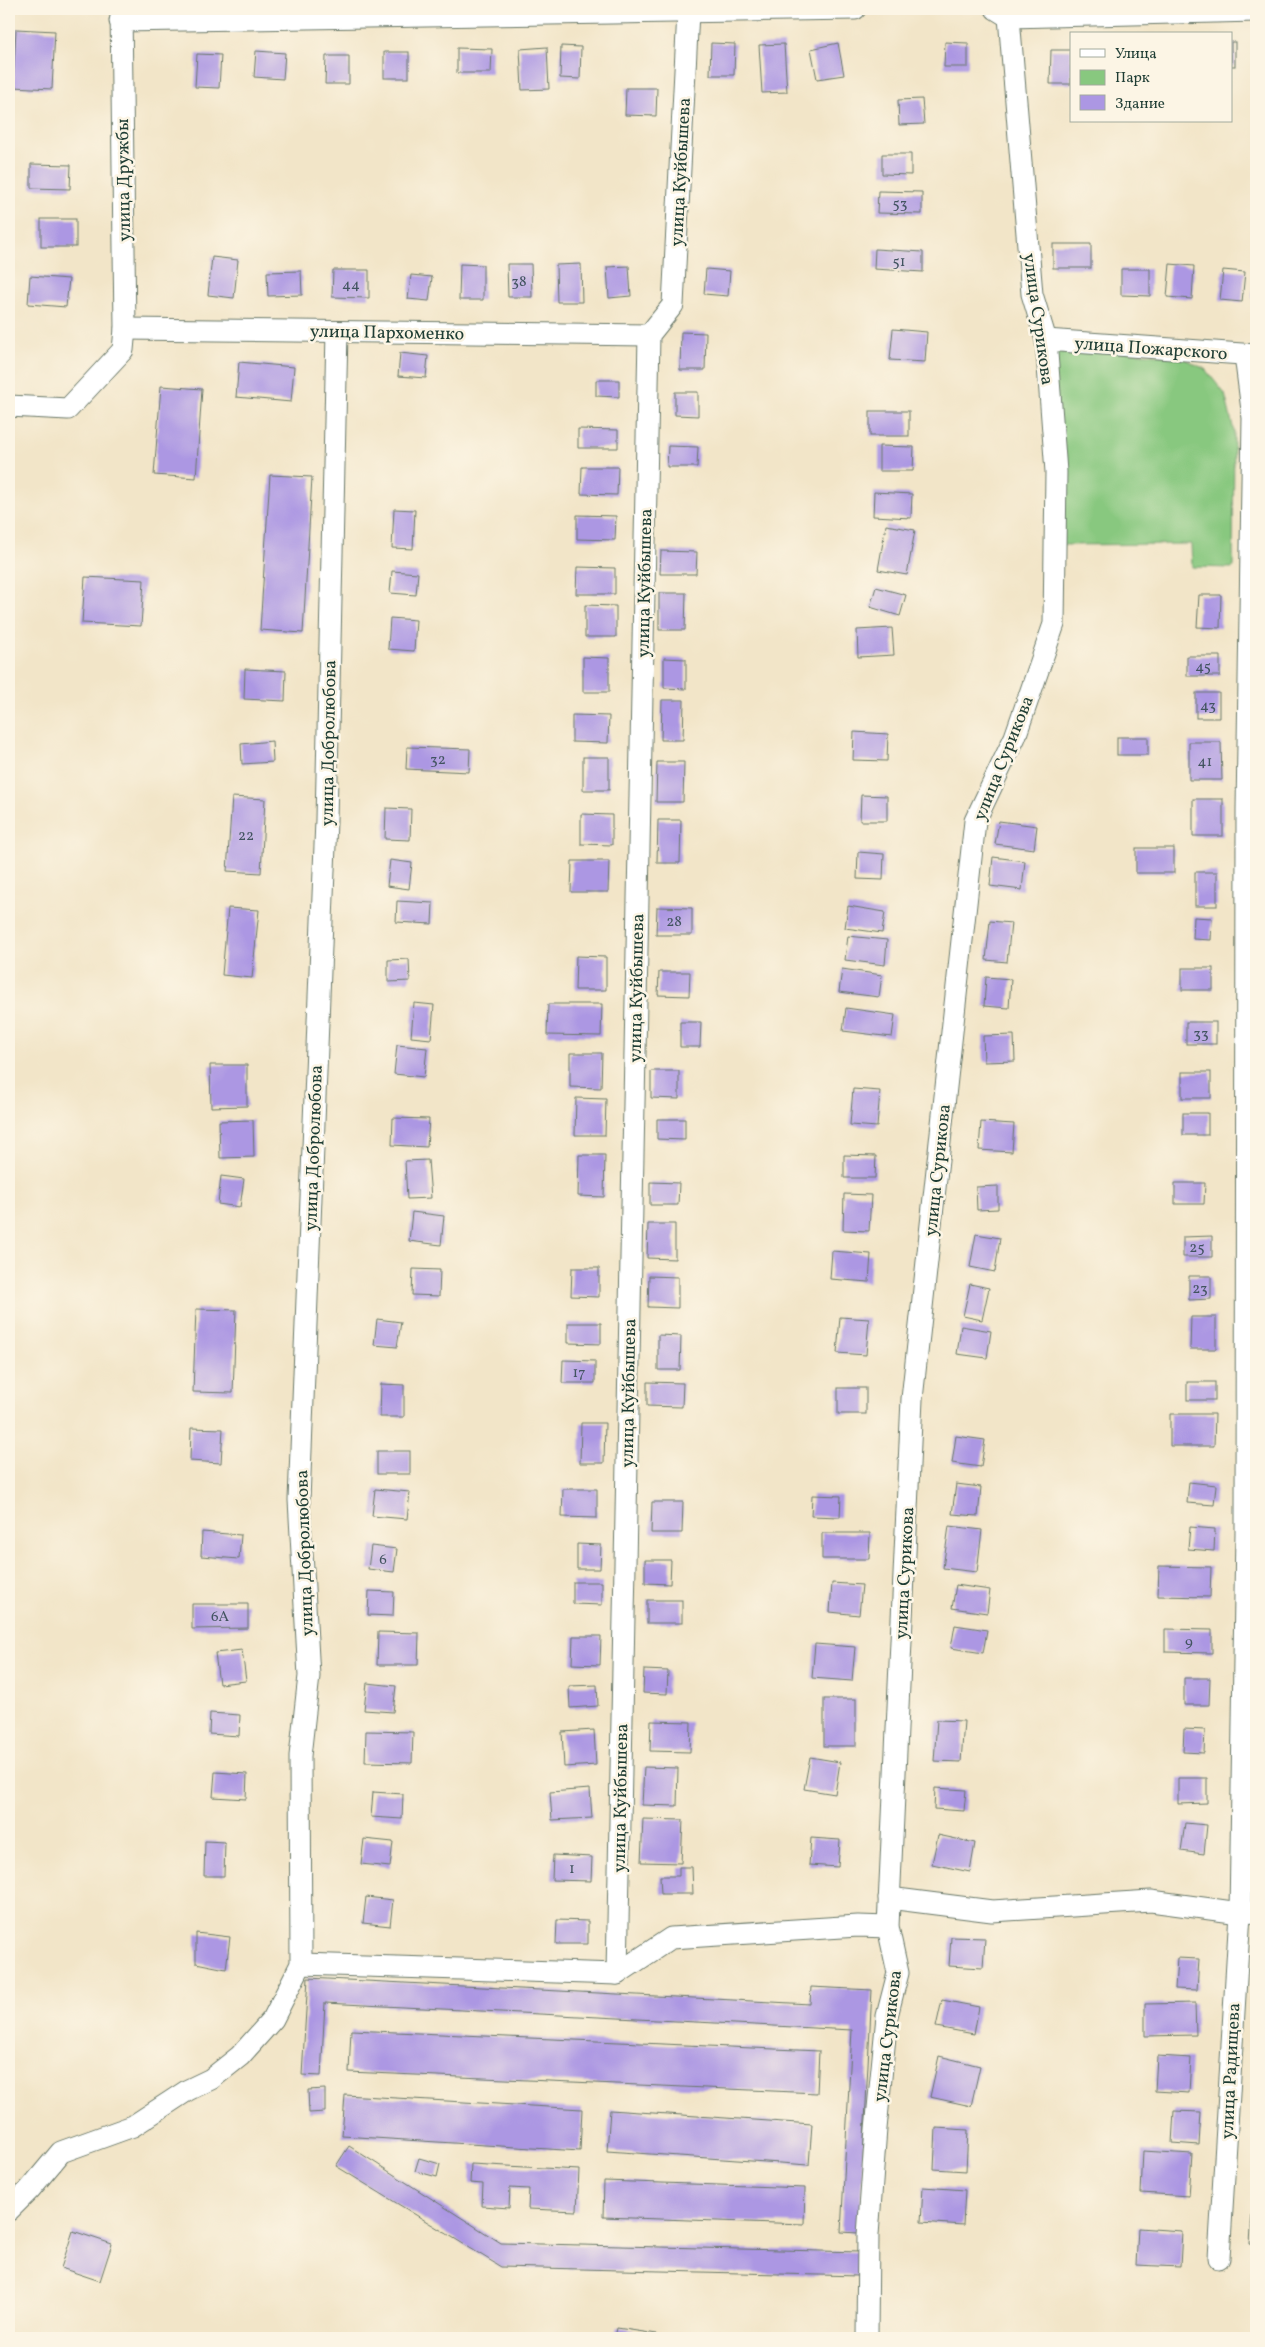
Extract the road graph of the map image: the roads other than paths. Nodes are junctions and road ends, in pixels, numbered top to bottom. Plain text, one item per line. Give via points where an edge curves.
1 (855, 9) edge
2 (1256, 11) edge
3 (688, 12) junction
4 (1003, 13) edge
5 (121, 15) edge
6 (125, 329) junction
7 (336, 332) junction
8 (649, 335) junction
9 (1046, 340) junction
10 (1250, 355) edge
11 (9, 406) edge
12 (889, 1898) junction
13 (1248, 1913) edge
14 (888, 1927) junction
15 (301, 1964) junction
16 (617, 1974) junction
17 (9, 2210) edge
18 (1219, 2258) dead end
19 (868, 2338) edge

1 - 3 street
2 - 4 street
3 - 5 street
3 - 8 street, улица Куйбышева via 673,305
4 - 9 street, улица Сурикова via 1032,294
5 - 6 street, улица Дружбы
6 - 7 street, улица Пархоменко
6 - 11 street, улица Дружбы via 123,350 68,409
7 - 8 street, улица Пархоменко
7 - 15 street, улица Добролюбова via 326,820 300,1500 309,1676 300,1756
8 - 16 street, улица Куйбышева
9 - 10 street, улица Пожарского
9 - 12 street, улица Сурикова via 1056,472 1054,624 1015,736 975,821 912,1399
10 - 13 street, улица Радищева via 1254,418 1247,809
12 - 13 street via 992,1911 1151,1901
12 - 14 street, улица Сурикова
13 - 18 street, улица Радищева
14 - 16 street via 858,1926 671,1938
14 - 19 street, улица Сурикова via 898,1973 887,2016 876,2130 868,2253
15 - 16 street
15 - 17 street via 273,2019 240,2056 211,2079 133,2126 61,2152

